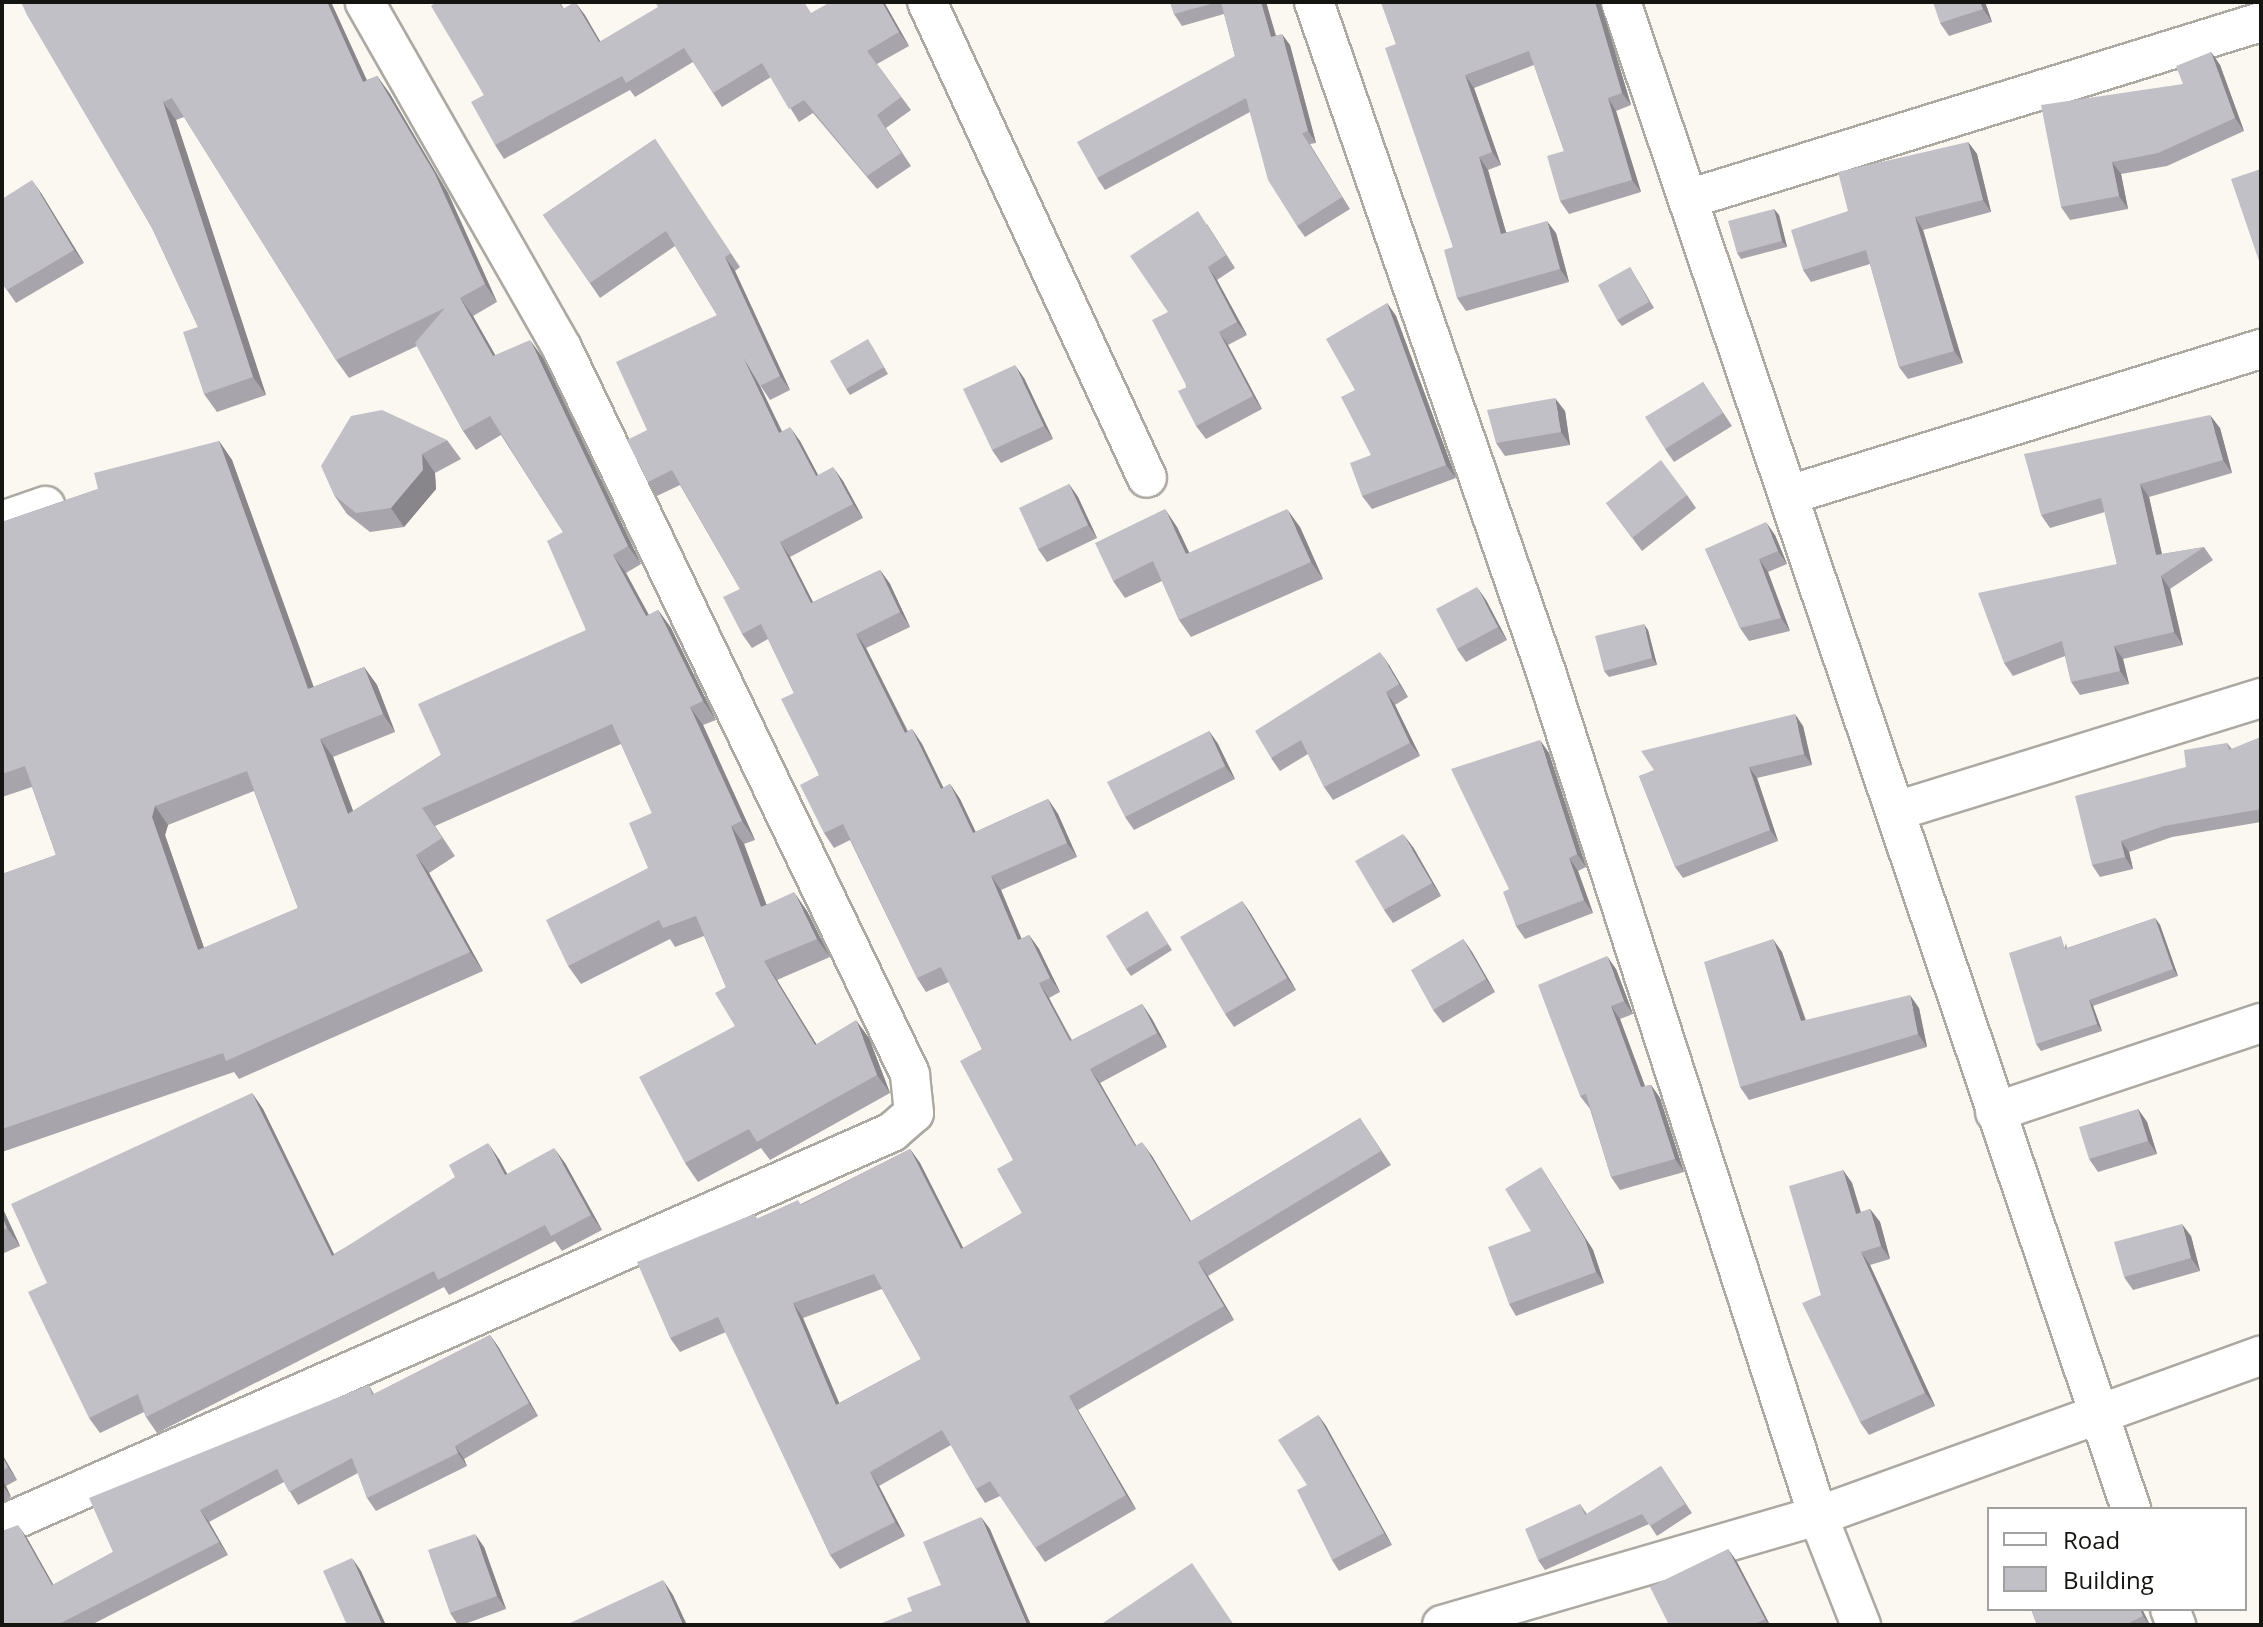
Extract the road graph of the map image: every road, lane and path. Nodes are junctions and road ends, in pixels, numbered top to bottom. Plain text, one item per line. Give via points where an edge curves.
1 (365, 2) edge
2 (927, 2) edge
3 (1314, 2) edge
4 (1621, 2) edge
5 (2261, 22) edge
6 (1688, 199) junction
7 (2261, 349) edge
8 (1147, 478) dead end
9 (1789, 495) junction
10 (45, 506) edge
11 (2, 521) edge
12 (2261, 698) edge
13 (1896, 811) junction
14 (2261, 1023) edge
15 (1995, 1112) junction
16 (2261, 1356) edge
17 (2093, 1411) junction
18 (2130, 1507) edge
19 (1818, 1516) junction
20 (2, 1525) edge
21 (1442, 1625) edge
22 (1861, 1625) edge

1 - 20 street via 562,348 910,1074 914,1113 892,1132
2 - 8 street
3 - 19 street via 1547,675
4 - 6 street
5 - 6 street
6 - 9 street
7 - 9 street
9 - 13 street
10 - 11 street
12 - 13 street
13 - 15 street
14 - 15 street
15 - 17 street
16 - 17 street
17 - 18 street
17 - 19 street
19 - 21 street
19 - 22 street

